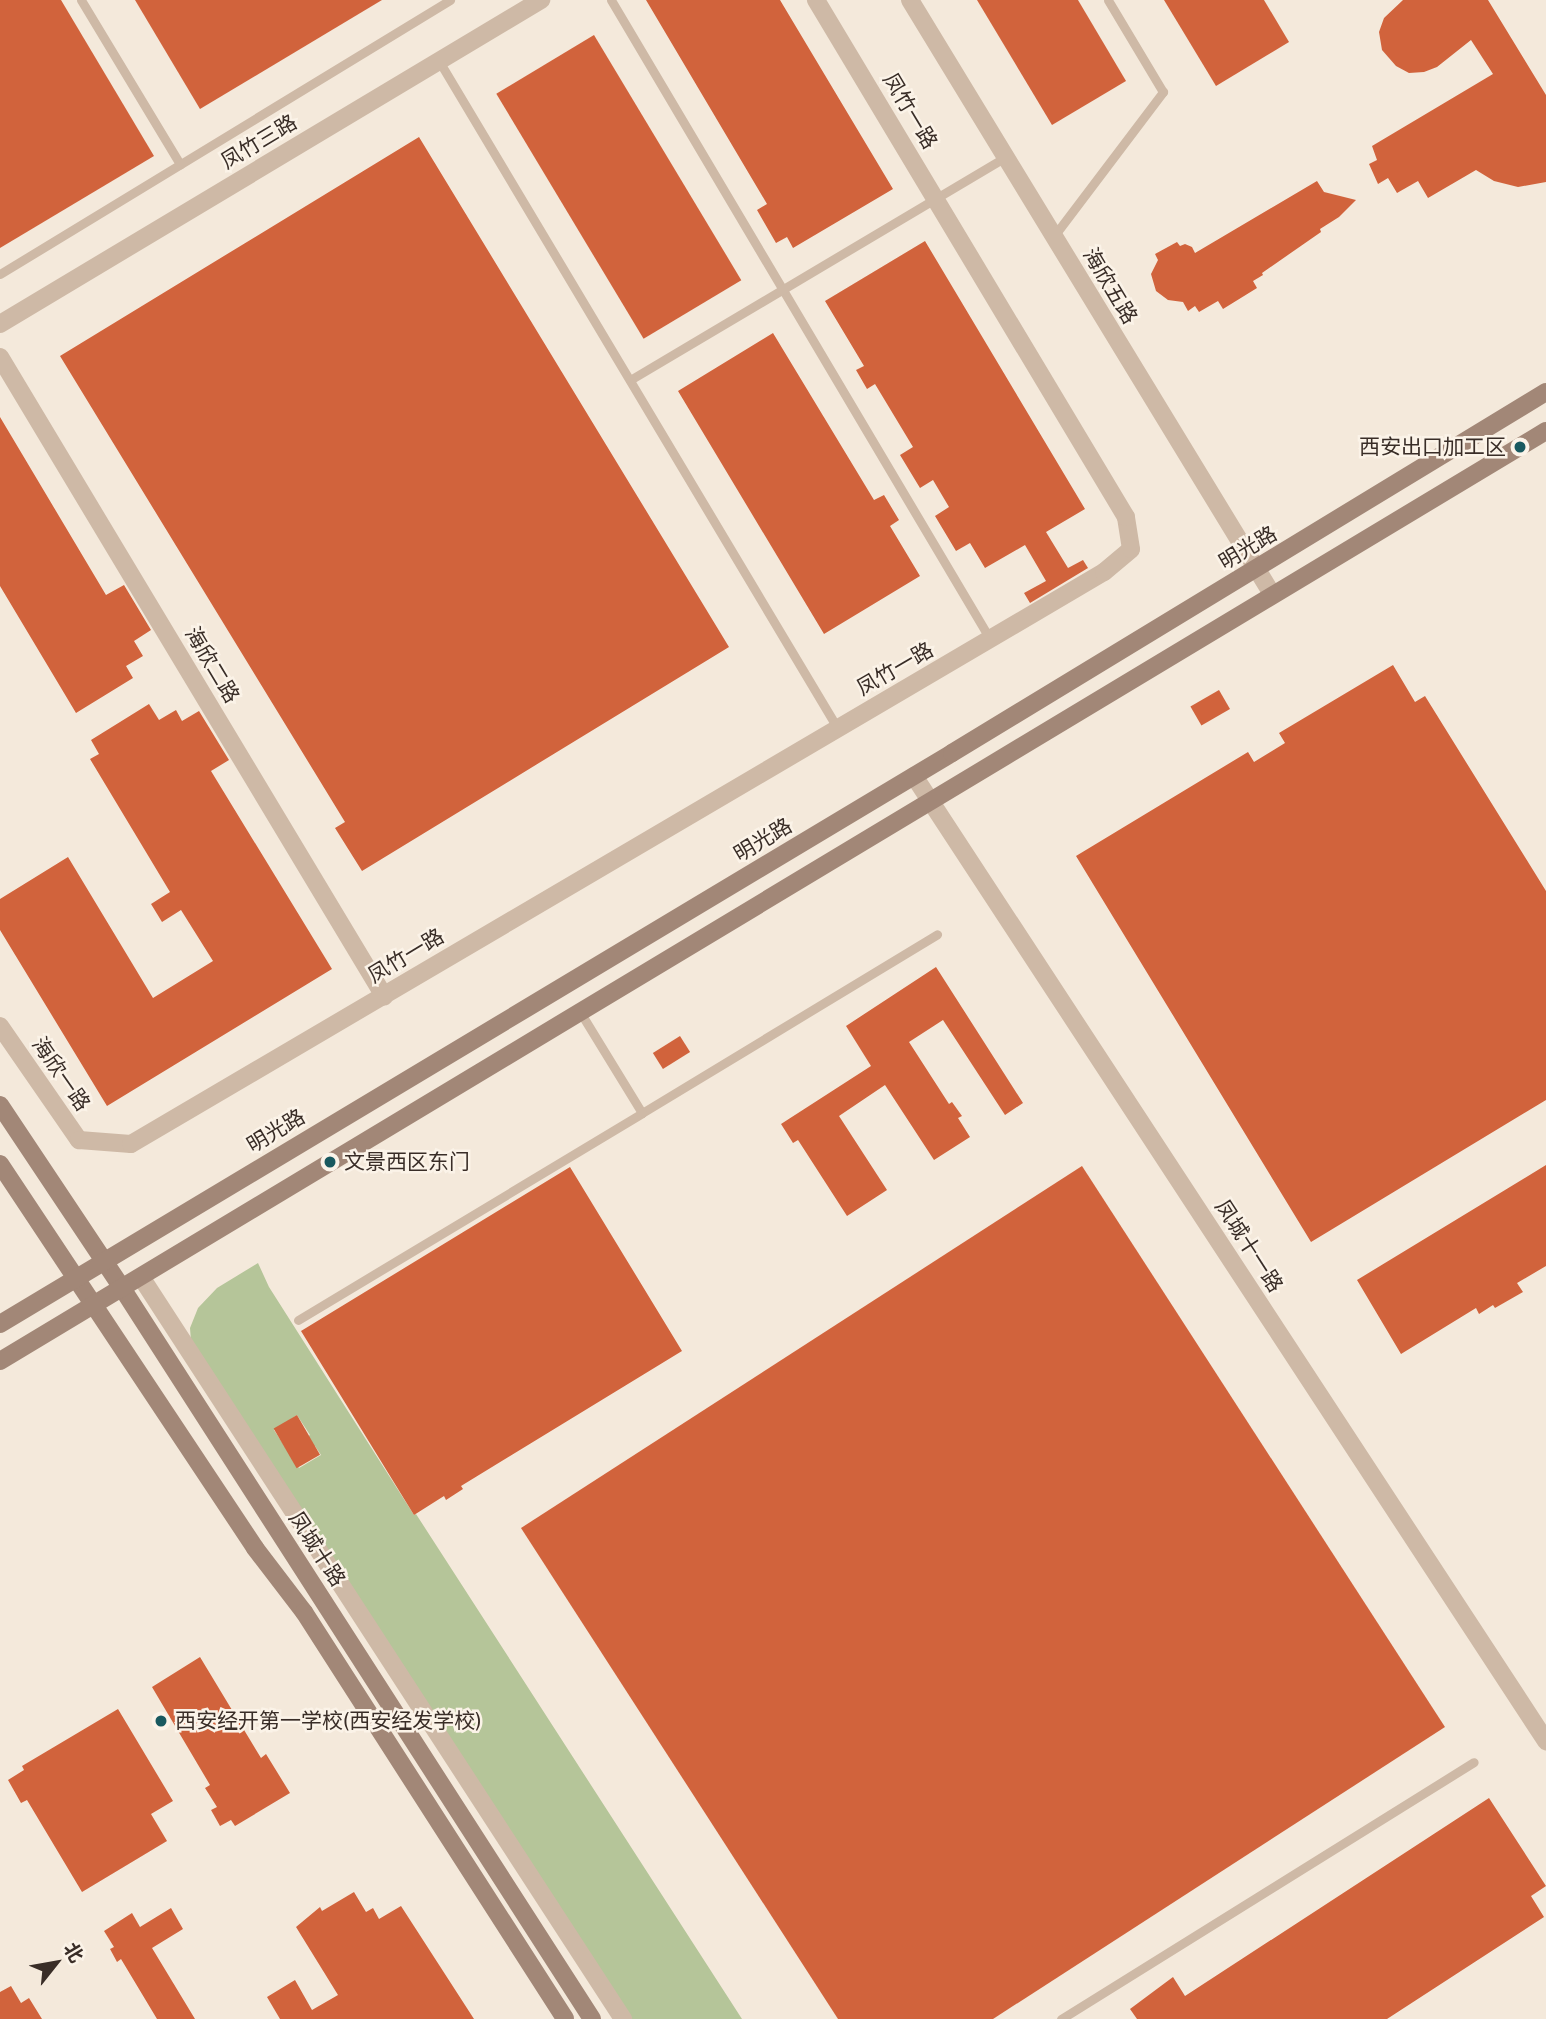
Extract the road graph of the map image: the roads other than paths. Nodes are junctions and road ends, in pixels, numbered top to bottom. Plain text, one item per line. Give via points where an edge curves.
1 (81, 0) edge
2 (450, 0) edge
3 (541, 0) edge
4 (611, 0) edge
5 (816, 0) edge
6 (910, 0) edge
7 (1108, 0) edge
8 (439, 61) junction
9 (1005, 157) junction
10 (180, 164) junction
11 (935, 198) junction
12 (1054, 236) junction
13 (0, 274) edge
14 (784, 288) junction
15 (0, 324) edge
16 (0, 357) edge
17 (630, 380) junction
18 (1546, 392) edge
19 (1546, 431) edge
20 (1256, 569) junction
21 (1272, 594) junction
22 (990, 639) junction
23 (838, 729) junction
24 (914, 776) junction
25 (929, 801) junction
26 (937, 934) dead end
27 (384, 996) junction
28 (580, 1012) junction
29 (0, 1026) edge
30 (0, 1105) edge
31 (642, 1113) junction
32 (131, 1144) joint
33 (0, 1164) edge
34 (104, 1261) junction
35 (141, 1277) junction
36 (75, 1279) junction
37 (122, 1288) junction
38 (93, 1304) junction
39 (299, 1320) dead end
40 (0, 1324) edge
41 (0, 1361) edge
42 (1546, 1741) edge
43 (1474, 1762) dead end
44 (565, 2019) edge
45 (592, 2019) edge
46 (623, 2019) edge
47 (1061, 2019) edge

1 - 10 lane
2 - 10 lane
3 - 8 street, 凤竹三路
4 - 14 lane
5 - 11 street, 凤竹一路
6 - 9 street, 海欣五路
7 - 12 lane via 1163,92
8 - 15 street, 凤竹三路
8 - 17 lane
9 - 11 lane
9 - 12 street, 海欣五路
10 - 13 lane
11 - 14 lane
11 - 22 street, 凤竹一路 via 1126,517 1131,548 1104,572
12 - 20 street, 海欣五路
14 - 17 lane
14 - 22 lane
16 - 27 street, 海欣二路
17 - 23 lane
18 - 20 main road, 明光路
19 - 21 main road
20 - 21 street, 海欣五路
20 - 24 main road, 明光路
21 - 25 main road
22 - 23 street, 凤竹一路
23 - 27 street, 凤竹一路
24 - 25 street, 凤城十一路
24 - 34 main road, 明光路
25 - 28 main road
25 - 42 street, 凤城十一路
26 - 31 lane
27 - 32 street, 凤竹一路
28 - 31 lane
28 - 35 main road
29 - 32 street, 海欣一路 via 79,1140
30 - 34 main road, 凤城十路
31 - 39 lane
33 - 36 main road
34 - 36 main road, 明光路
34 - 37 main road, 凤城十路
35 - 37 main road
35 - 46 street
36 - 38 main road
36 - 40 main road, 明光路
37 - 38 main road
37 - 45 main road, 凤城十路
38 - 41 main road
38 - 44 main road via 255,1548 304,1612
43 - 47 lane

